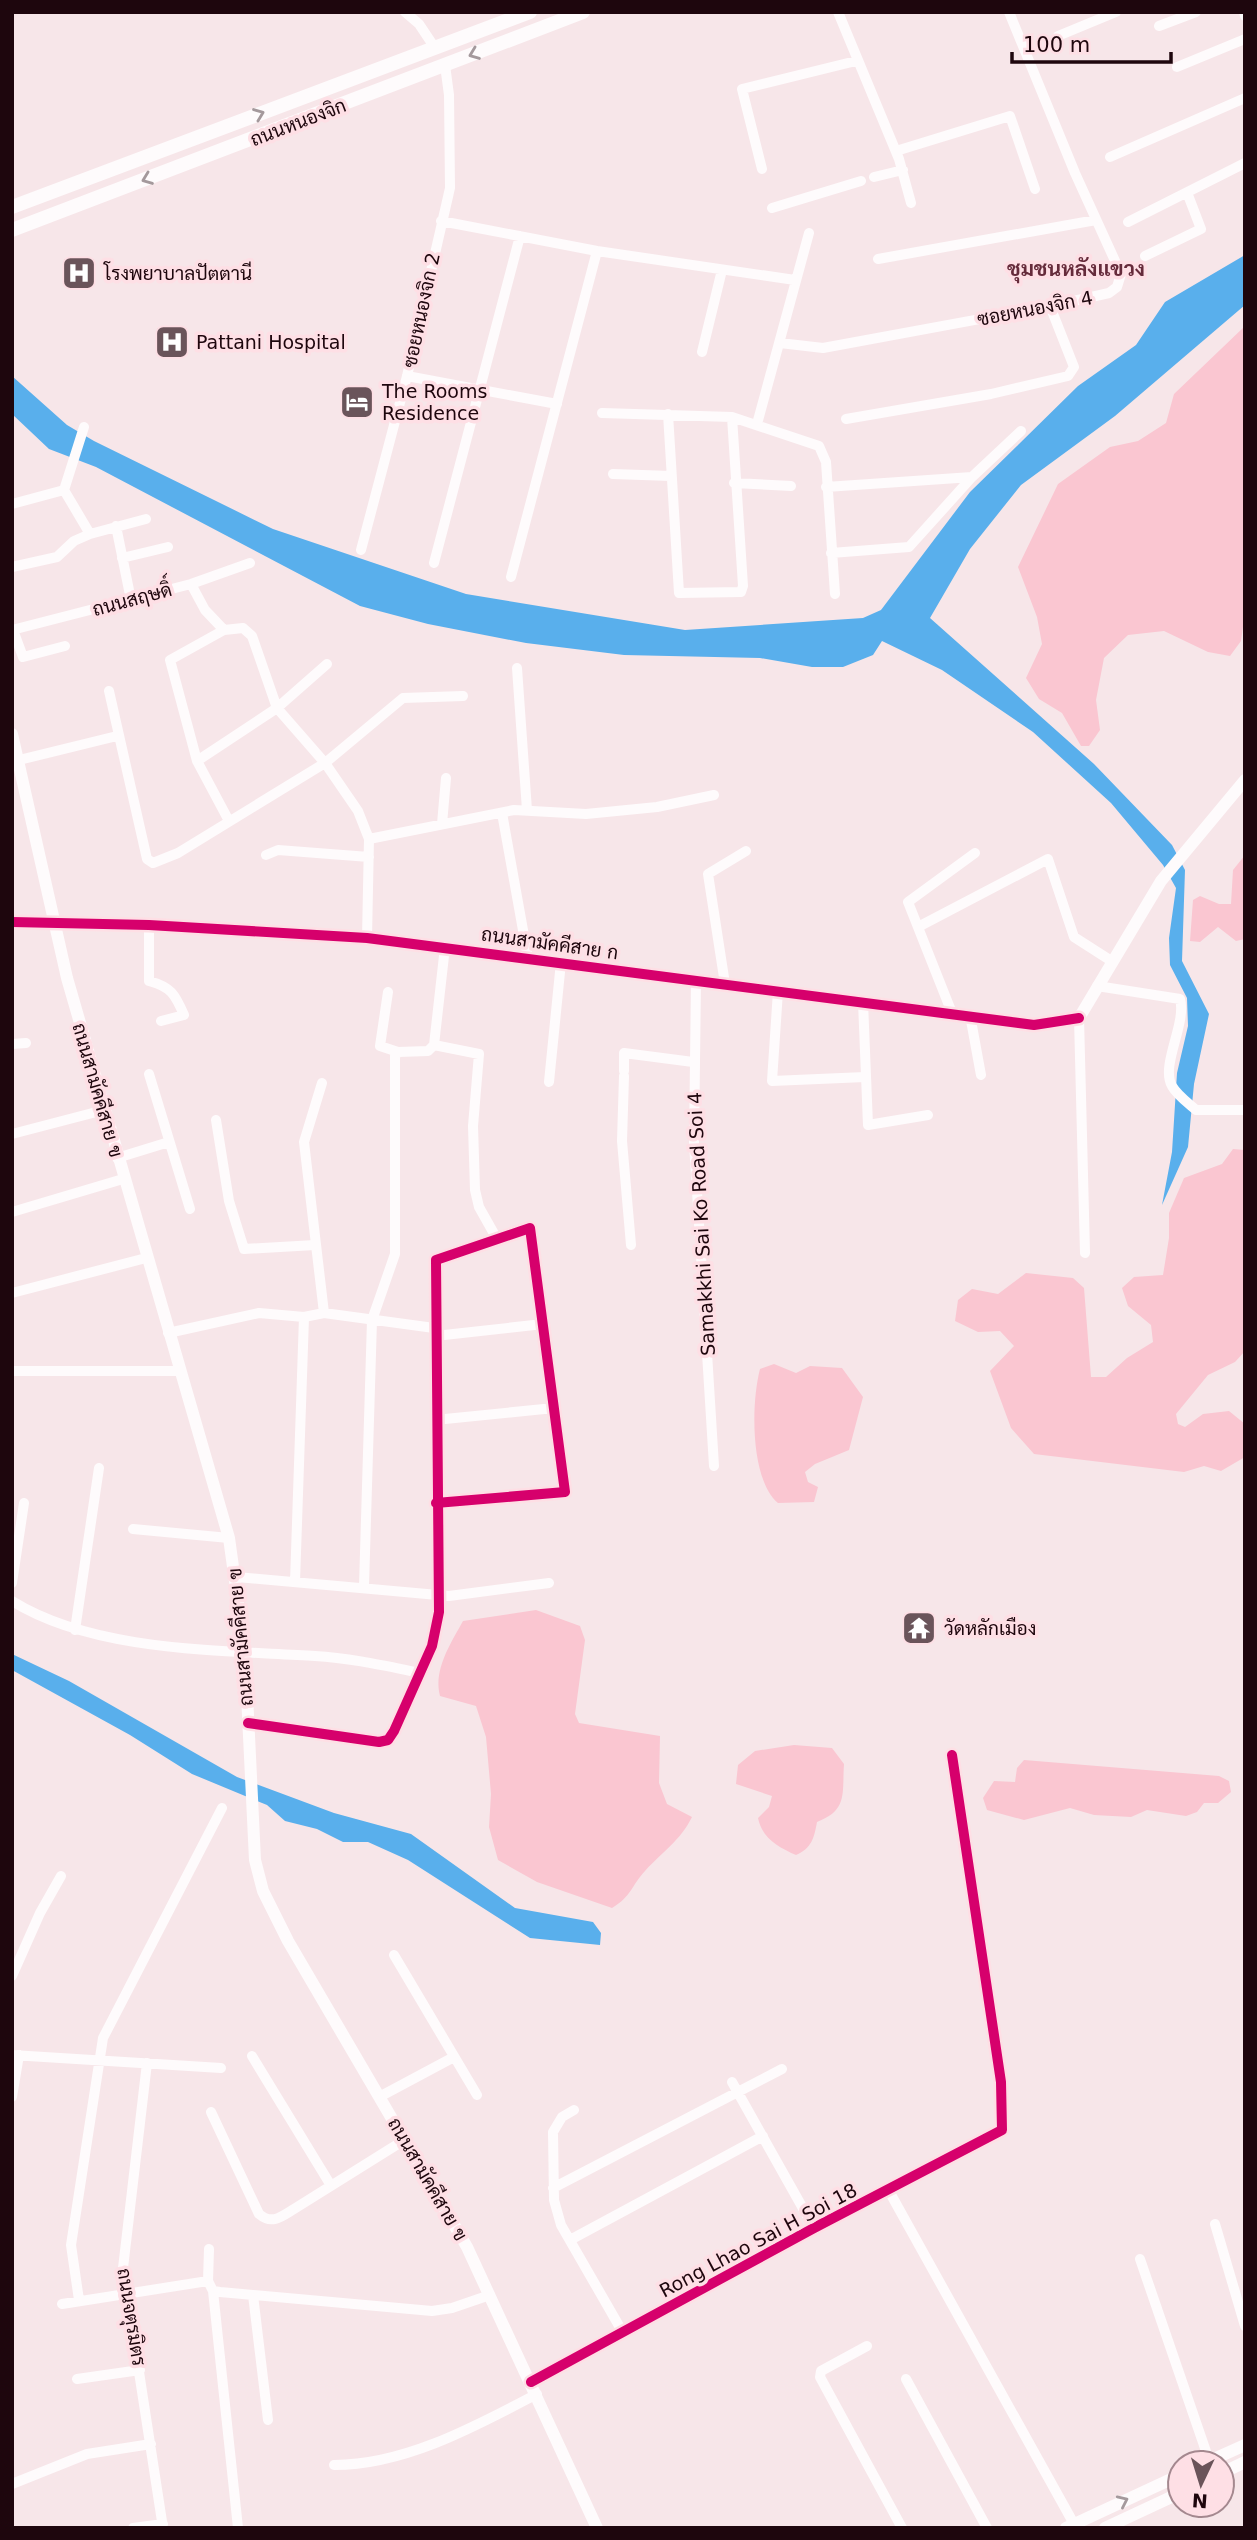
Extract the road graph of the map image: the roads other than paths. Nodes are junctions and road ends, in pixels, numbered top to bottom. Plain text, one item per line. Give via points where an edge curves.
1 (405, 12) edge
2 (530, 12) edge
3 (583, 12) edge
4 (838, 12) edge
5 (1009, 12) edge
6 (1116, 12) edge
7 (1196, 12) edge
8 (493, 26) junction
9 (1159, 26) dead end
10 (1058, 36) dead end
11 (1245, 38) edge
12 (500, 44) junction
13 (435, 48) junction
14 (856, 61) junction
15 (445, 65) junction
16 (1177, 66) dead end
17 (355, 78) junction
18 (362, 97) junction
19 (1245, 99) edge
20 (225, 127) junction
21 (170, 147) junction
22 (232, 147) junction
23 (896, 151) junction
24 (1110, 157) dead end
25 (1245, 163) edge
26 (178, 168) junction
27 (762, 169) dead end
28 (902, 170) junction
29 (874, 177) dead end
30 (861, 181) dead end
31 (1035, 189) dead end
32 (1188, 195) junction
33 (911, 203) dead end
34 (12, 207) edge
35 (772, 208) dead end
36 (1096, 220) junction
37 (442, 221) junction
38 (1128, 222) dead end
39 (12, 230) edge
40 (809, 233) dead end
41 (520, 236) junction
42 (597, 251) junction
43 (1145, 256) dead end
44 (878, 259) dead end
45 (722, 270) junction
46 (794, 280) junction
47 (1050, 306) junction
48 (780, 343) junction
49 (702, 352) dead end
50 (407, 376) junction
51 (482, 388) junction
52 (557, 404) junction
53 (602, 413) dead end
54 (668, 414) junction
55 (732, 417) junction
56 (846, 419) dead end
57 (757, 424) junction
58 (84, 427) dead end
59 (1021, 431) dead end
60 (613, 474) dead end
61 (671, 476) junction
62 (972, 477) junction
63 (734, 483) junction
64 (791, 486) dead end
65 (826, 487) junction
66 (64, 490) junction
67 (12, 505) edge
68 (146, 519) dead end
69 (116, 526) junction
70 (90, 534) junction
71 (168, 547) dead end
72 (361, 550) dead end
73 (831, 553) junction
74 (122, 558) junction
75 (250, 563) dead end
76 (434, 563) dead end
77 (12, 567) edge
78 (511, 577) dead end
79 (191, 584) junction
80 (835, 594) dead end
81 (131, 600) junction
82 (12, 630) edge
83 (224, 630) junction
84 (65, 646) dead end
85 (327, 664) dead end
86 (517, 668) dead end
87 (109, 691) dead end
88 (463, 696) dead end
89 (277, 708) junction
90 (12, 734) edge
91 (117, 736) junction
92 (19, 760) junction
93 (197, 761) junction
94 (325, 763) junction
95 (446, 778) dead end
96 (1245, 780) edge
97 (714, 795) dead end
98 (527, 810) junction
99 (502, 813) junction
100 (229, 821) junction
101 (442, 824) junction
102 (369, 839) junction
103 (746, 851) dead end
104 (975, 853) dead end
105 (266, 855) dead end
106 (369, 857) junction
107 (56, 921) junction
108 (12, 922) edge
109 (149, 925) junction
110 (918, 927) junction
111 (367, 938) junction
112 (445, 947) junction
113 (528, 957) junction
114 (561, 962) junction
115 (1113, 962) junction
116 (696, 981) junction
117 (725, 984) junction
118 (1097, 986) junction
119 (778, 991) junction
120 (388, 992) dead end
121 (863, 1002) junction
122 (951, 1013) junction
123 (970, 1016) junction
124 (1079, 1018) junction
125 (161, 1021) dead end
126 (26, 1043) dead end
127 (12, 1044) edge
128 (434, 1045) junction
129 (398, 1052) junction
130 (693, 1062) junction
131 (149, 1074) dead end
132 (981, 1075) dead end
133 (865, 1077) junction
134 (549, 1082) dead end
135 (323, 1083) dead end
136 (104, 1110) junction
137 (1245, 1110) edge
138 (928, 1115) dead end
139 (216, 1120) dead end
140 (12, 1134) edge
141 (169, 1142) junction
142 (117, 1158) junction
143 (123, 1179) junction
144 (190, 1209) dead end
145 (12, 1212) edge
146 (497, 1240) junction
147 (315, 1245) junction
148 (631, 1245) dead end
149 (1085, 1253) dead end
150 (146, 1258) junction
151 (12, 1293) edge
152 (324, 1313) junction
153 (304, 1317) junction
154 (372, 1320) junction
155 (543, 1324) junction
156 (435, 1332) junction
157 (168, 1333) junction
158 (12, 1371) edge
159 (179, 1371) junction
160 (554, 1408) junction
161 (435, 1420) junction
162 (715, 1466) dead end
163 (99, 1468) dead end
164 (24, 1503) dead end
165 (436, 1503) junction
166 (132, 1529) dead end
167 (229, 1538) junction
168 (236, 1577) junction
169 (295, 1582) junction
170 (12, 1583) edge
171 (549, 1583) dead end
172 (364, 1586) junction
173 (439, 1595) junction
174 (12, 1601) edge
175 (75, 1630) junction
176 (245, 1653) junction
177 (421, 1673) junction
178 (248, 1723) junction
179 (952, 1755) dead end
180 (222, 1808) dead end
181 (61, 1876) dead end
182 (394, 1955) dead end
183 (12, 1976) edge
184 (15, 2055) edge
185 (252, 2056) dead end
186 (454, 2057) junction
187 (99, 2060) junction
188 (147, 2063) junction
189 (221, 2068) dead end
190 (782, 2069) dead end
191 (732, 2082) dead end
192 (739, 2092) junction
193 (477, 2095) dead end
194 (381, 2096) junction
195 (12, 2097) edge
196 (574, 2110) dead end
197 (211, 2112) dead end
198 (764, 2136) junction
199 (406, 2139) junction
200 (330, 2184) junction
201 (553, 2188) junction
202 (889, 2191) junction
203 (1215, 2224) dead end
204 (814, 2228) junction
205 (570, 2240) junction
206 (209, 2249) dead end
207 (1140, 2259) dead end
208 (208, 2281) junction
209 (213, 2291) junction
210 (129, 2293) junction
211 (253, 2295) junction
212 (490, 2295) junction
213 (79, 2300) junction
214 (62, 2304) dead end
215 (1245, 2326) edge
216 (622, 2331) junction
217 (867, 2346) dead end
218 (140, 2370) junction
219 (77, 2379) dead end
220 (906, 2379) dead end
221 (534, 2388) junction
222 (268, 2420) dead end
223 (151, 2444) junction
224 (1204, 2449) edge
225 (334, 2465) dead end
226 (1166, 2481) edge
227 (12, 2484) edge
228 (1166, 2500) edge
229 (163, 2526) edge
230 (1070, 2526) edge
231 (133, 2528) edge
232 (238, 2528) edge
233 (597, 2528) edge
234 (902, 2528) edge
235 (987, 2528) edge
236 (1105, 2528) edge

1 - 13 street
2 - 8 main road, ถนนหนองจิก
3 - 12 main road, ถนนหนองจิก
4 - 14 street
5 - 36 street, ซอยหนองจิก 4
6 - 10 street
7 - 9 street
8 - 12 main road
8 - 13 main road, ถนนหนองจิก
11 - 16 street
12 -> 15 main road, ถนนหนองจิก
13 - 17 main road, ถนนหนองจิก
14 - 23 street
14 - 27 street via 742,89
15 - 18 main road, ถนนหนองจิก
15 - 37 street, ซอยหนองจิก 2 via 452,150
17 - 18 main road
20 -> 17 main road, ถนนหนองจิก
18 - 22 main road, ถนนหนองจิก
19 - 24 street
20 - 21 main road, ถนนหนองจิก
20 - 22 main road
21 - 26 main road
21 - 34 main road, ถนนหนองจิก
22 - 26 main road, ถนนหนองจิก
23 - 28 street
23 - 31 street via 1010,116
25 - 32 street
26 -> 39 main road, ถนนหนองจิก
28 - 29 street
28 - 33 street
30 - 35 street
32 - 38 street
32 - 43 street via 1201,229
36 - 44 street
36 - 47 street, ซอยหนองจิก 4 via 1121,274 1117,287 1109,293
37 - 41 street
37 - 50 street, ซอยหนองจิก 2
40 - 46 street
41 - 42 street
41 - 51 street
42 - 45 street
42 - 52 street
45 - 46 street
45 - 49 street
46 - 48 street
47 - 48 street, ซอยหนองจิก 4 via 823,348
47 - 56 street via 1074,367 1068,376
48 - 57 street
50 - 51 street
50 - 72 street, ซอยหนองจิก 2
51 - 52 street
51 - 76 street
52 - 78 street
53 - 54 street
54 - 55 street
54 - 61 street
55 - 57 street
55 - 63 street
57 - 65 street via 819,446 826,463
58 - 66 street
59 - 62 street
60 - 61 street
61 - 63 street via 679,593 741,592
62 - 65 street
62 - 73 street via 909,547
63 - 64 street
65 - 73 street
66 - 67 street
66 - 70 street
68 - 69 street
69 - 70 street
69 - 74 street
70 - 77 street via 57,557
71 - 74 street
73 - 80 street
74 - 81 street
75 - 79 street, ถนนสฤษดิ์
79 - 81 street, ถนนสฤษดิ์
79 - 83 street via 205,610
81 - 82 street, ถนนสฤษดิ์
82 - 84 street via 23,657
83 - 89 street via 243,628 252,636
83 - 93 street via 170,660
85 - 89 street
86 - 98 street
87 - 91 street
88 - 94 street via 403,698
89 - 93 street
89 - 94 street
90 - 92 main road, ถนนสามัคคีสาย ข
91 - 92 street
91 - 100 street via 147,859 163,861
92 - 107 main road, ถนนสามัคคีสาย ข
93 - 100 street
94 - 100 street
94 - 102 street via 358,811
95 - 101 street
96 - 115 main road via 1161,881
97 - 98 street via 657,807 586,814
98 - 99 street
99 - 101 street
99 - 113 street
101 - 102 street
102 - 106 street
103 - 117 street via 708,874
104 - 110 street via 908,902
105 - 106 street via 278,850
106 - 111 street
107 - 108 main road, ถนนสามัคคีสาย ก
107 - 109 main road, ถนนสามัคคีสาย ก
107 - 136 main road, ถนนสามัคคีสาย ข
109 - 111 main road, ถนนสามัคคีสาย ก
109 - 125 street via 149,981 174,991 184,1015
110 - 115 street via 1048,859 1074,937
110 - 122 street
111 - 112 main road, ถนนสามัคคีสาย ก
112 - 113 main road, ถนนสามัคคีสาย ก
112 - 128 street
113 - 114 main road, ถนนสามัคคีสาย ก
114 - 116 main road, ถนนสามัคคีสาย ก
114 - 134 street
115 - 118 main road
116 - 117 main road, ถนนสามัคคีสาย ก
116 - 130 street, Samakkhi Sai Ko Road Soi 4
117 - 119 main road, ถนนสามัคคีสาย ก
118 - 124 main road
118 - 137 street via 1180,999 1182,1011 1169,1074 1173,1089 1196,1110
119 - 121 main road, ถนนสามัคคีสาย ก
119 - 133 street via 772,1081
120 - 129 street via 380,1046
121 - 122 main road, ถนนสามัคคีสาย ก
121 - 133 street
122 - 123 main road, ถนนสามัคคีสาย ก
123 - 124 main road, ถนนสามัคคีสาย ก via 1034,1025
123 - 132 street
124 - 149 street
126 - 127 street
128 - 129 street via 428,1051
128 - 146 street via 479,1054 473,1126 475,1190 478,1207
129 - 154 street via 393,1111 396,1254
130 - 148 street via 624,1053 622,1141
130 - 162 street, Samakkhi Sai Ko Road Soi 4
131 - 141 street
133 - 138 street via 868,1125
135 - 147 street via 304,1142
136 - 140 street
136 - 142 main road, ถนนสามัคคีสาย ข
139 - 147 street via 229,1201 244,1249
141 - 142 street
141 - 144 street
142 - 143 main road, ถนนสามัคคีสาย ข
143 - 145 street
143 - 150 main road, ถนนสามัคคีสาย ข
146 - 155 street via 530,1228
146 - 156 street via 436,1260
147 - 152 street
150 - 151 street
150 - 157 main road, ถนนสามัคคีสาย ข
152 - 153 street
152 - 154 street
153 - 157 street via 259,1312
153 - 169 street
154 - 156 street
154 - 172 street
155 - 156 street
155 - 160 street
156 - 161 street
157 - 159 main road, ถนนสามัคคีสาย ข
158 - 159 street
159 - 167 main road, ถนนสามัคคีสาย ข
160 - 161 street
160 - 165 street via 565,1492
161 - 165 street
163 - 175 street
164 - 170 street
165 - 173 street
166 - 167 street
167 - 168 main road, ถนนสามัคคีสาย ข
168 - 169 street
168 - 176 main road, ถนนสามัคคีสาย ข
169 - 172 street
171 - 173 street
172 - 173 street
173 - 177 street via 438,1626
174 - 175 street via 36,1616
175 - 176 street
176 - 177 street via 357,1660
176 - 178 main road, ถนนสามัคคีสาย ข
177 - 178 street via 394,1731 384,1742
178 - 194 main road, ถนนสามัคคีสาย ข via 255,1860 263,1891
179 - 202 street, Rong Lhao Sai H Soi 18 via 1001,2082 1002,2130
180 - 187 street via 110,2022
181 - 183 street
182 - 186 street
184 - 187 street
184 - 195 street
185 - 200 street
186 - 193 street
186 - 194 street
187 - 188 street
187 - 213 street via 71,2245
188 - 189 street
188 - 210 street, ถนนจตุรมิตร via 123,2256
190 - 192 street
191 - 192 street
192 - 198 street
192 - 201 street
194 - 199 main road, ถนนสามัคคีสาย ข
196 - 201 street via 553,2132
197 - 200 street via 264,2218 275,2220
198 - 204 street
198 - 205 street
199 - 200 street
199 - 212 main road, ถนนสามัคคีสาย ข
201 - 205 street via 558,2217
202 - 204 street, Rong Lhao Sai H Soi 18
202 - 230 street
203 - 215 street
204 - 216 street, Rong Lhao Sai H Soi 18
205 - 216 street
206 - 208 street
207 - 224 street
208 - 209 street
208 - 210 street
209 - 211 street
209 - 232 street
210 - 213 street
210 - 218 street, ถนนจตุรมิตร
211 - 212 street via 432,2311
211 - 222 street
212 - 221 main road, ถนนสามัคคีสาย ข
213 - 214 street
216 - 221 street, Rong Lhao Sai H Soi 18
217 - 234 street via 821,2371 820,2377
218 - 219 street
218 - 223 street, ถนนจตุรมิตร
220 - 235 street
221 - 225 street, Rong Lhao Sai H Soi 18 via 474,2426 410,2451 355,2465
221 - 233 main road, ถนนสามัคคีสาย ข
223 - 227 street via 87,2454
223 - 229 street, ถนนจตุรมิตร
230 -> 226 main road
228 - 236 main road
229 - 231 street

